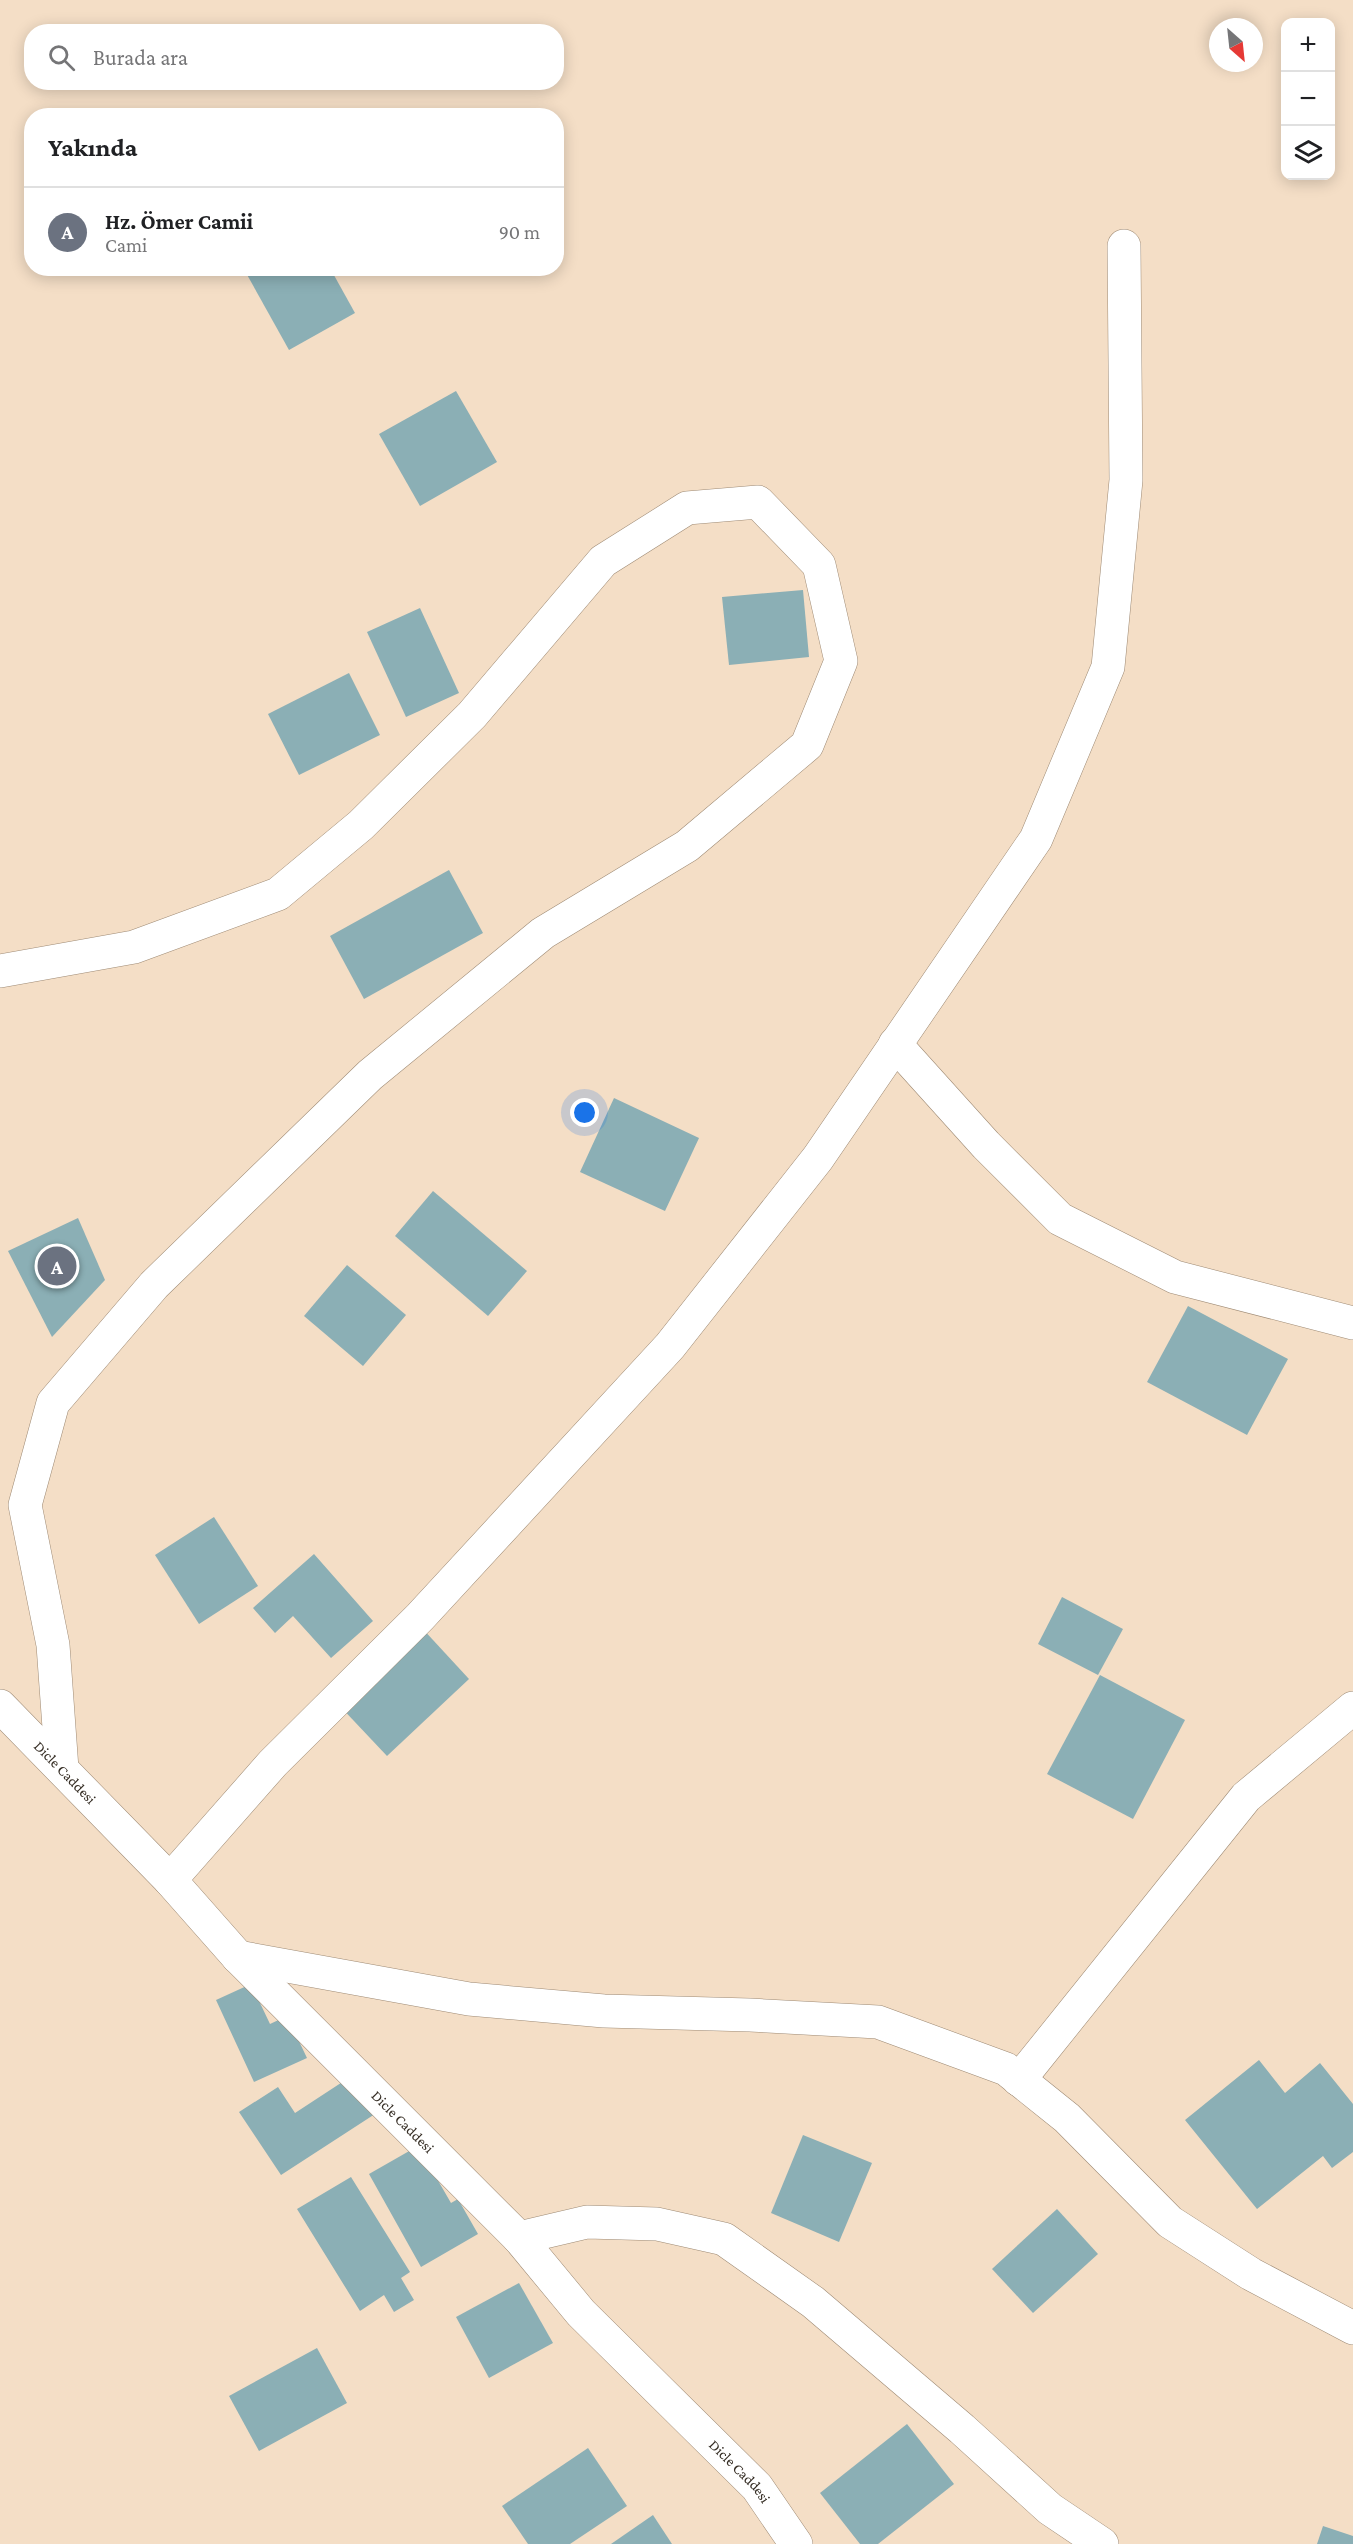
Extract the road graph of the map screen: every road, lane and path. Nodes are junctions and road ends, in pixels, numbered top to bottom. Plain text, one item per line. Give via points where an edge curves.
1 (1124, 246) dead end
2 (0, 971) edge
3 (895, 1044) junction
4 (1353, 1323) edge
5 (0, 1706) edge
6 (1353, 1708) edge
7 (62, 1769) junction
8 (170, 1880) junction
9 (238, 1957) junction
10 (1019, 2080) junction
11 (519, 2238) junction
12 (1353, 2328) edge
13 (796, 2544) edge
14 (1102, 2544) edge

1 - 3 street via 1126,480 1108,667 1036,839
2 - 7 street via 134,947 278,894 361,825 472,714 603,561 687,508 758,502 819,565 841,660 807,745 687,846 543,933 370,1075 154,1285 53,1403 25,1505 52,1645
3 - 4 street via 986,1145 1060,1219 1175,1277
3 - 8 street via 818,1158 670,1346 420,1617 273,1763
5 - 7 street, Dicle Caddesi
6 - 10 street via 1246,1797
7 - 8 street, Dicle Caddesi
8 - 9 street, Dicle Caddesi
9 - 10 street via 469,1999 604,2011 878,2022 1006,2069
9 - 11 street, Dicle Caddesi
10 - 12 street via 1067,2118 1170,2222 1251,2274
11 - 13 street, Dicle Caddesi via 580,2313 757,2487
11 - 14 street via 587,2222 657,2224 724,2239 813,2302 1050,2509

